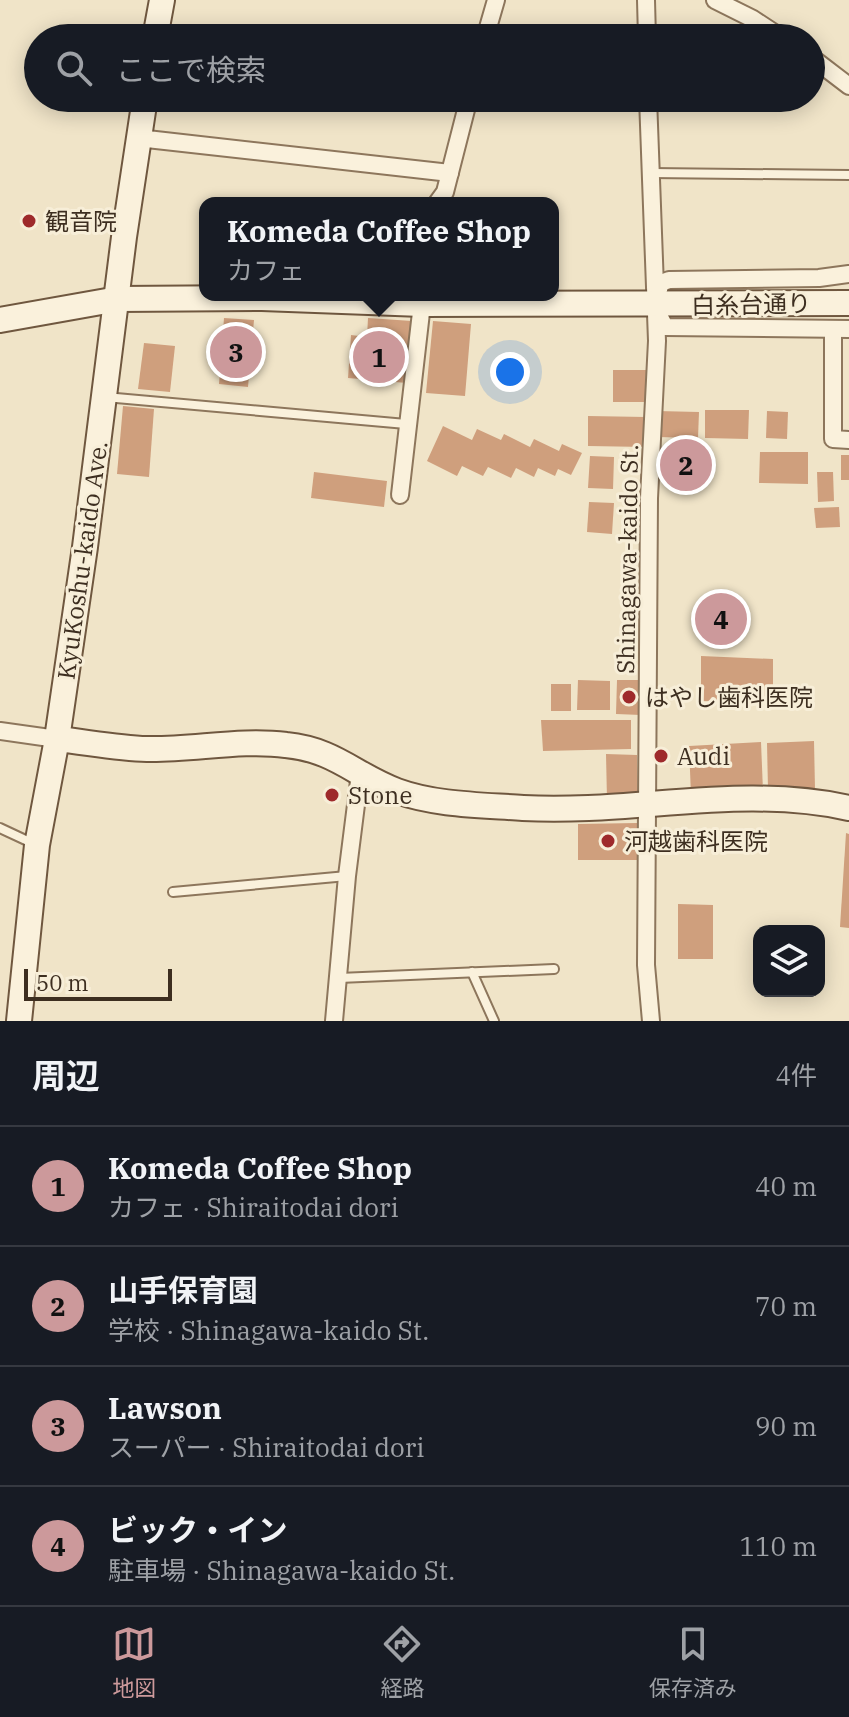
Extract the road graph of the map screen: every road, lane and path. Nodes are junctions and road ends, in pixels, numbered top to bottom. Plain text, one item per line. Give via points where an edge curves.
1 (162, 0) edge
2 (496, 0) edge
3 (646, 0) edge
4 (715, 0) edge
5 (158, 24) edge
6 (489, 24) edge
7 (647, 24) edge
8 (761, 24) edge
9 (825, 68) edge
10 (849, 86) edge
11 (143, 112) edge
12 (465, 112) edge
13 (648, 112) edge
14 (138, 138) junction
15 (450, 173) junction
16 (650, 173) junction
17 (849, 175) edge
18 (441, 197) edge
19 (849, 274) edge
20 (199, 298) edge
21 (118, 299) junction
22 (423, 301) edge
23 (469, 301) edge
24 (849, 303) edge
25 (654, 305) junction
26 (0, 320) edge
27 (841, 329) edge
28 (104, 397) junction
29 (406, 424) junction
30 (849, 440) edge
31 (400, 495) dead end
32 (0, 731) edge
33 (57, 739) junction
34 (360, 773) junction
35 (648, 803) junction
36 (849, 808) edge
37 (0, 828) edge
38 (37, 845) junction
39 (347, 876) junction
40 (173, 892) dead end
41 (554, 969) dead end
42 (472, 972) junction
43 (339, 978) junction
44 (19, 1021) edge
45 (334, 1021) edge
46 (494, 1021) edge
47 (651, 1021) edge

1 - 5 street
2 - 6 street
3 - 7 street
4 - 8 street
9 - 10 street
11 - 14 street, KyuKoshu-kaido Ave.
12 - 15 street
13 - 16 street, Shinagawa-kaido St.
14 - 15 street
14 - 21 street, KyuKoshu-kaido Ave.
15 - 18 street
16 - 17 lane
16 - 25 street, Shinagawa-kaido St.
19 - 25 street via 669,280 661,283
20 - 21 street, 白糸台通り
21 - 26 street, 白糸台通り
21 - 28 street, KyuKoshu-kaido Ave.
22 - 29 street
23 - 25 street, 白糸台通り
24 - 25 street, 白糸台通り
25 - 27 street via 665,327
25 - 35 street, Shinagawa-kaido St.
27 - 30 street via 833,439
28 - 29 lane
28 - 33 street, KyuKoshu-kaido Ave.
29 - 31 street
32 - 33 street
33 - 34 street via 147,749 285,744 323,752
33 - 38 street, KyuKoshu-kaido Ave.
34 - 35 street via 429,800 524,808
34 - 39 street
35 - 36 street via 774,798
35 - 47 street, Shinagawa-kaido St. via 646,965
37 - 38 lane
38 - 44 street, KyuKoshu-kaido Ave.
39 - 40 lane
39 - 43 street
41 - 42 lane
42 - 43 lane
42 - 46 lane
43 - 45 street

